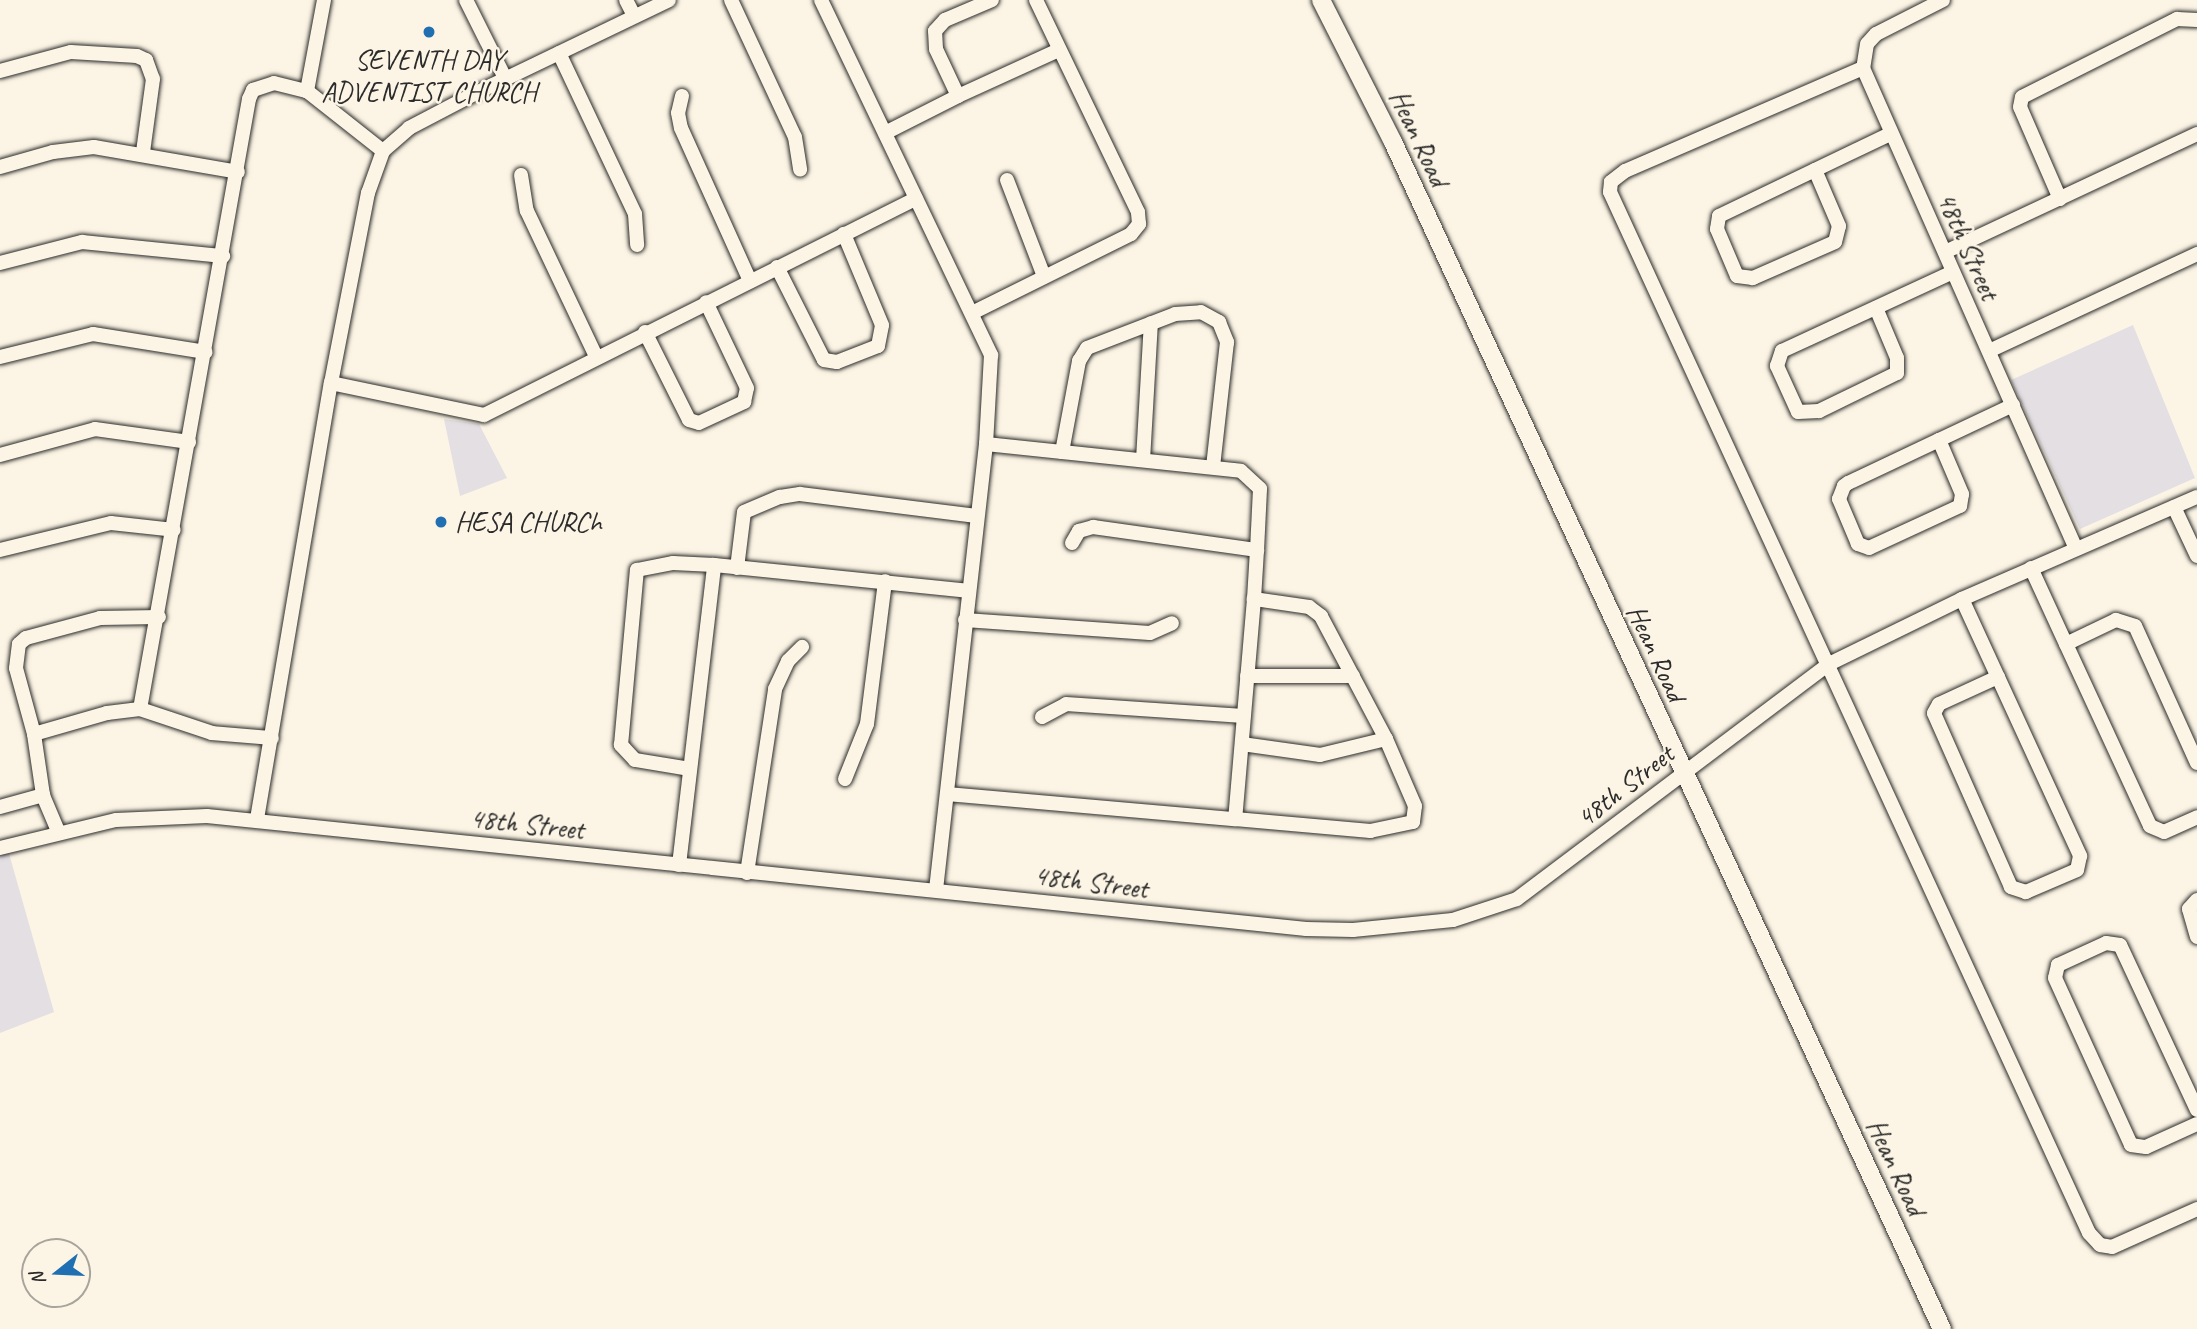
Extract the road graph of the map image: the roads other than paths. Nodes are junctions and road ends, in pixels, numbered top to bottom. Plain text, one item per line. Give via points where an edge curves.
1 (324, 0) edge
2 (626, 0) edge
3 (669, 0) edge
4 (732, 0) edge
5 (821, 0) edge
6 (992, 0) edge
7 (1036, 0) edge
8 (1321, 0) edge
9 (1943, 0) edge
10 (471, 2) edge
11 (634, 16) junction
12 (2197, 20) edge
13 (1059, 50) junction
14 (559, 53) junction
15 (1863, 68) junction
16 (0, 71) edge
17 (505, 78) junction
18 (307, 91) junction
19 (682, 96) dead end
20 (958, 96) junction
21 (885, 133) junction
22 (1890, 134) junction
23 (2197, 134) edge
24 (383, 150) junction
25 (143, 152) junction
26 (0, 167) edge
27 (800, 170) dead end
28 (1815, 170) junction
29 (238, 172) junction
30 (521, 175) dead end
31 (1007, 180) dead end
32 (916, 199) junction
33 (2060, 199) junction
34 (844, 234) junction
35 (637, 245) dead end
36 (1945, 252) junction
37 (2197, 254) edge
38 (223, 256) junction
39 (0, 263) edge
40 (777, 267) junction
41 (1953, 272) junction
42 (1043, 274) junction
43 (750, 281) junction
44 (706, 302) junction
45 (1876, 308) junction
46 (974, 312) junction
47 (1151, 323) junction
48 (645, 332) junction
49 (1989, 351) junction
50 (206, 352) junction
51 (596, 356) junction
52 (0, 358) edge
53 (331, 383) junction
54 (2013, 405) junction
55 (1939, 440) junction
56 (189, 442) junction
57 (986, 444) junction
58 (1062, 452) junction
59 (0, 455) edge
60 (1143, 460) junction
61 (1213, 466) junction
62 (2197, 497) edge
63 (2174, 507) junction
64 (977, 516) junction
65 (174, 530) junction
66 (1072, 543) dead end
67 (2076, 549) junction
68 (0, 550) edge
69 (1257, 550) junction
70 (2197, 556) edge
71 (714, 565) junction
72 (737, 568) junction
73 (2031, 568) junction
74 (885, 580) junction
75 (968, 591) junction
76 (1254, 599) junction
77 (1962, 599) junction
78 (159, 617) junction
79 (965, 620) junction
80 (1172, 623) dead end
81 (2066, 644) junction
82 (802, 647) dead end
83 (1827, 664) junction
84 (1247, 676) junction
85 (1353, 676) junction
86 (1998, 677) junction
87 (141, 709) junction
88 (1244, 716) junction
89 (1042, 717) dead end
90 (34, 734) junction
91 (272, 738) junction
92 (1386, 739) junction
93 (1242, 744) junction
94 (2197, 763) edge
95 (690, 769) junction
96 (1682, 773) junction
97 (845, 779) dead end
98 (947, 794) junction
99 (43, 795) junction
100 (0, 807) edge
101 (2197, 817) edge
102 (257, 819) junction
103 (1236, 819) junction
104 (58, 831) junction
105 (0, 848) edge
106 (678, 865) junction
107 (747, 873) junction
108 (936, 888) junction
109 (2197, 900) edge
110 (2197, 937) edge
111 (2197, 1110) edge
112 (2197, 1124) edge
113 (2197, 1209) edge
114 (1942, 1329) edge

1 - 18 street
2 - 11 street
3 - 11 street
4 - 27 street via 795,137
5 - 21 street
6 - 20 street via 945,20 935,31 936,49
7 - 13 street
8 - 96 street, Hean Road via 1385,124
9 - 15 street via 1876,34 1867,44
10 - 17 street
11 - 14 street
12 - 33 street via 2176,19 2022,97 2020,107
13 - 20 street
13 - 42 street via 1140,218 1131,234
14 - 17 street
14 - 35 street via 635,214
15 - 22 street, 48th Street
15 - 83 street via 1625,171 1611,182 1610,192
16 - 25 street via 71,52 146,60 153,79
17 - 24 street via 409,128
18 - 24 street
18 - 29 street via 274,83 253,90 243,121
19 - 43 street via 681,128
20 - 21 street
21 - 32 street
22 - 28 street
22 - 36 street, 48th Street
23 - 33 street
24 - 53 street via 368,193
25 - 26 street via 73,147
25 - 29 street
28 - 28 street via 1719,216 1717,229 1737,276 1753,278 1835,242 1839,226
29 - 38 street
30 - 51 street via 527,211
31 - 42 street
32 - 34 street
32 - 46 street
33 - 36 street
34 - 40 street
34 - 40 street via 882,325 878,346 837,362 824,360
36 - 41 street, 48th Street
37 - 49 street
38 - 39 street via 82,242
38 - 50 street
40 - 43 street
41 - 45 street
41 - 49 street, 48th Street
42 - 46 street
43 - 44 street
44 - 48 street
44 - 48 street via 747,388 744,402 699,423 689,421
45 - 45 street via 1790,346 1777,357 1798,412 1819,411 1897,373 1897,358
46 - 57 street via 991,355
47 - 58 street via 1095,343 1083,353
47 - 60 street
47 - 61 street via 1175,314 1201,312 1212,316 1223,331 1227,342
48 - 51 street
49 - 54 street, 48th Street
50 - 52 street via 93,334
50 - 56 street
51 - 53 street via 484,415
53 - 91 street
54 - 55 street
54 - 67 street, 48th Street
55 - 55 street via 1844,486 1839,499 1858,544 1869,548 1959,506 1962,494
56 - 59 street via 95,429
56 - 65 street
57 - 58 street
57 - 64 street
58 - 60 street
60 - 61 street
61 - 69 street via 1241,471 1260,489
62 - 63 street, 48th Street
63 - 67 street, 48th Street
63 - 70 street
64 - 72 street via 800,494 780,497 744,512
64 - 75 street
65 - 68 street via 111,523
65 - 78 street
66 - 69 street via 1079,531 1093,527
67 - 73 street, 48th Street
69 - 76 street
71 - 72 street
71 - 95 street
71 - 95 street via 673,563 637,570 621,745 635,760
72 - 74 street
73 - 77 street, 48th Street
73 - 81 street
74 - 75 street
74 - 97 street via 867,724
75 - 79 street
76 - 84 street
76 - 85 street via 1316,611
77 - 83 street, 48th Street
77 - 86 street
78 - 87 street
78 - 90 street via 100,618 26,638 19,644 14,655 16,668
79 - 80 street via 1150,633
79 - 98 street
81 - 94 street via 2116,620 2134,626
81 - 101 street via 2150,826 2164,831
82 - 107 street via 788,661 775,689
83 - 96 street, 48th Street
83 - 113 street via 2089,1233 2100,1245 2112,1247
84 - 85 street
84 - 88 street
85 - 92 street
86 - 86 street via 2080,856 2077,870 2026,892 2011,887 1934,713 1939,704
87 - 90 street via 107,713
87 - 91 street via 212,733
88 - 89 street via 1066,704
88 - 93 street
90 - 99 street
91 - 102 street
92 - 93 street via 1320,755
92 - 103 street via 1415,806 1413,822 1370,831
93 - 103 street
95 - 106 street
96 - 108 street, 48th Street via 1517,899 1452,920 1401,927 1306,929
96 - 114 street, Hean Road
98 - 103 street
98 - 108 street
99 - 100 street
99 - 104 street
102 - 104 street, 48th Street via 142,817
102 - 106 street, 48th Street
104 - 105 street, 48th Street
106 - 107 street, 48th Street
107 - 108 street, 48th Street
109 - 110 street via 2189,909
111 - 112 street via 2119,946 2106,943 2058,965 2056,978 2132,1146 2146,1147

